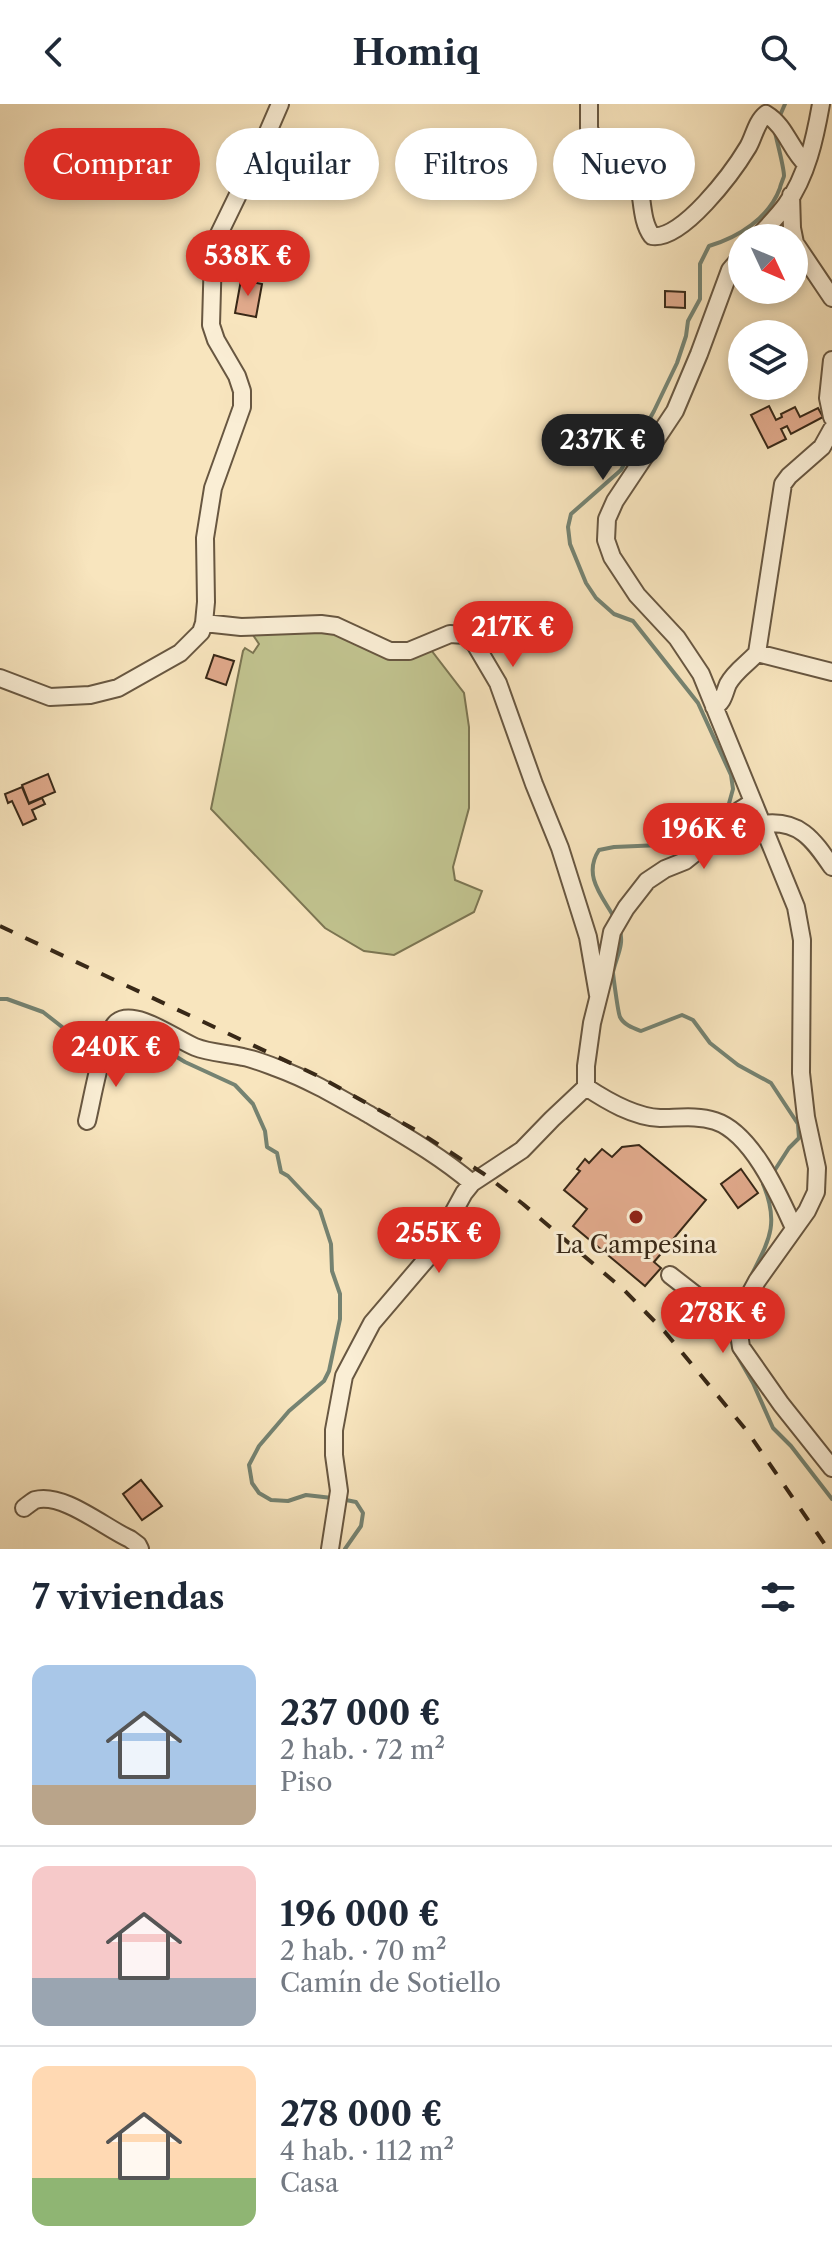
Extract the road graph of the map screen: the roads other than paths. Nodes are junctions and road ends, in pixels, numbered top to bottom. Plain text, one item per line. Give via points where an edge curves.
1 (280, 104) edge
2 (589, 104) edge
3 (821, 104) edge
4 (806, 164) junction
5 (791, 195) junction
6 (769, 224) edge
7 (728, 275) edge
8 (832, 298) edge
9 (832, 360) edge
10 (832, 417) edge
11 (832, 429) edge
12 (204, 623) junction
13 (757, 653) junction
14 (832, 672) edge
15 (0, 678) edge
16 (714, 707) junction
17 (753, 802) junction
18 (762, 824) junction
19 (832, 867) edge
20 (598, 995) junction
21 (586, 1087) junction
22 (87, 1121) dead end
23 (832, 1180) edge
24 (472, 1183) junction
25 (816, 1192) junction
26 (794, 1228) junction
27 (670, 1275) dead end
28 (740, 1319) junction
29 (832, 1468) edge
30 (24, 1508) dead end
31 (140, 1549) edge
32 (330, 1549) edge

1 - 12 street via 213,253 211,325 237,376 242,407 213,488 205,538
2 - 4 street via 593,140 633,169 652,236 668,234 696,212 749,146 766,114
3 - 4 street
4 - 5 street
5 - 6 street
5 - 8 street via 795,243
7 - 16 street via 675,411 615,501 606,540 637,595 677,638 701,674
9 - 10 street
11 - 13 street via 822,447 783,484
12 - 15 street via 180,653 118,688 50,697
12 - 20 street via 336,626 390,651 409,651 450,634 465,635 475,644 498,683 560,848 588,937
13 - 14 street
13 - 16 street
16 - 17 street
17 - 18 street
17 - 20 street via 685,861 647,881 612,932
18 - 19 street via 779,822 804,831
18 - 25 street via 796,907 802,940 801,1073
20 - 21 street
21 - 24 street via 522,1150
21 - 26 street via 644,1115 719,1122 758,1158
22 - 24 street via 108,1037 118,1020 128,1018 209,1052 241,1056 294,1074 403,1135
23 - 25 street
24 - 32 street via 430,1255 372,1323 344,1376 334,1430 339,1491
25 - 26 street
26 - 28 street via 757,1281
27 - 28 street via 706,1303
28 - 29 street via 741,1347
30 - 31 street via 34,1500 74,1507

